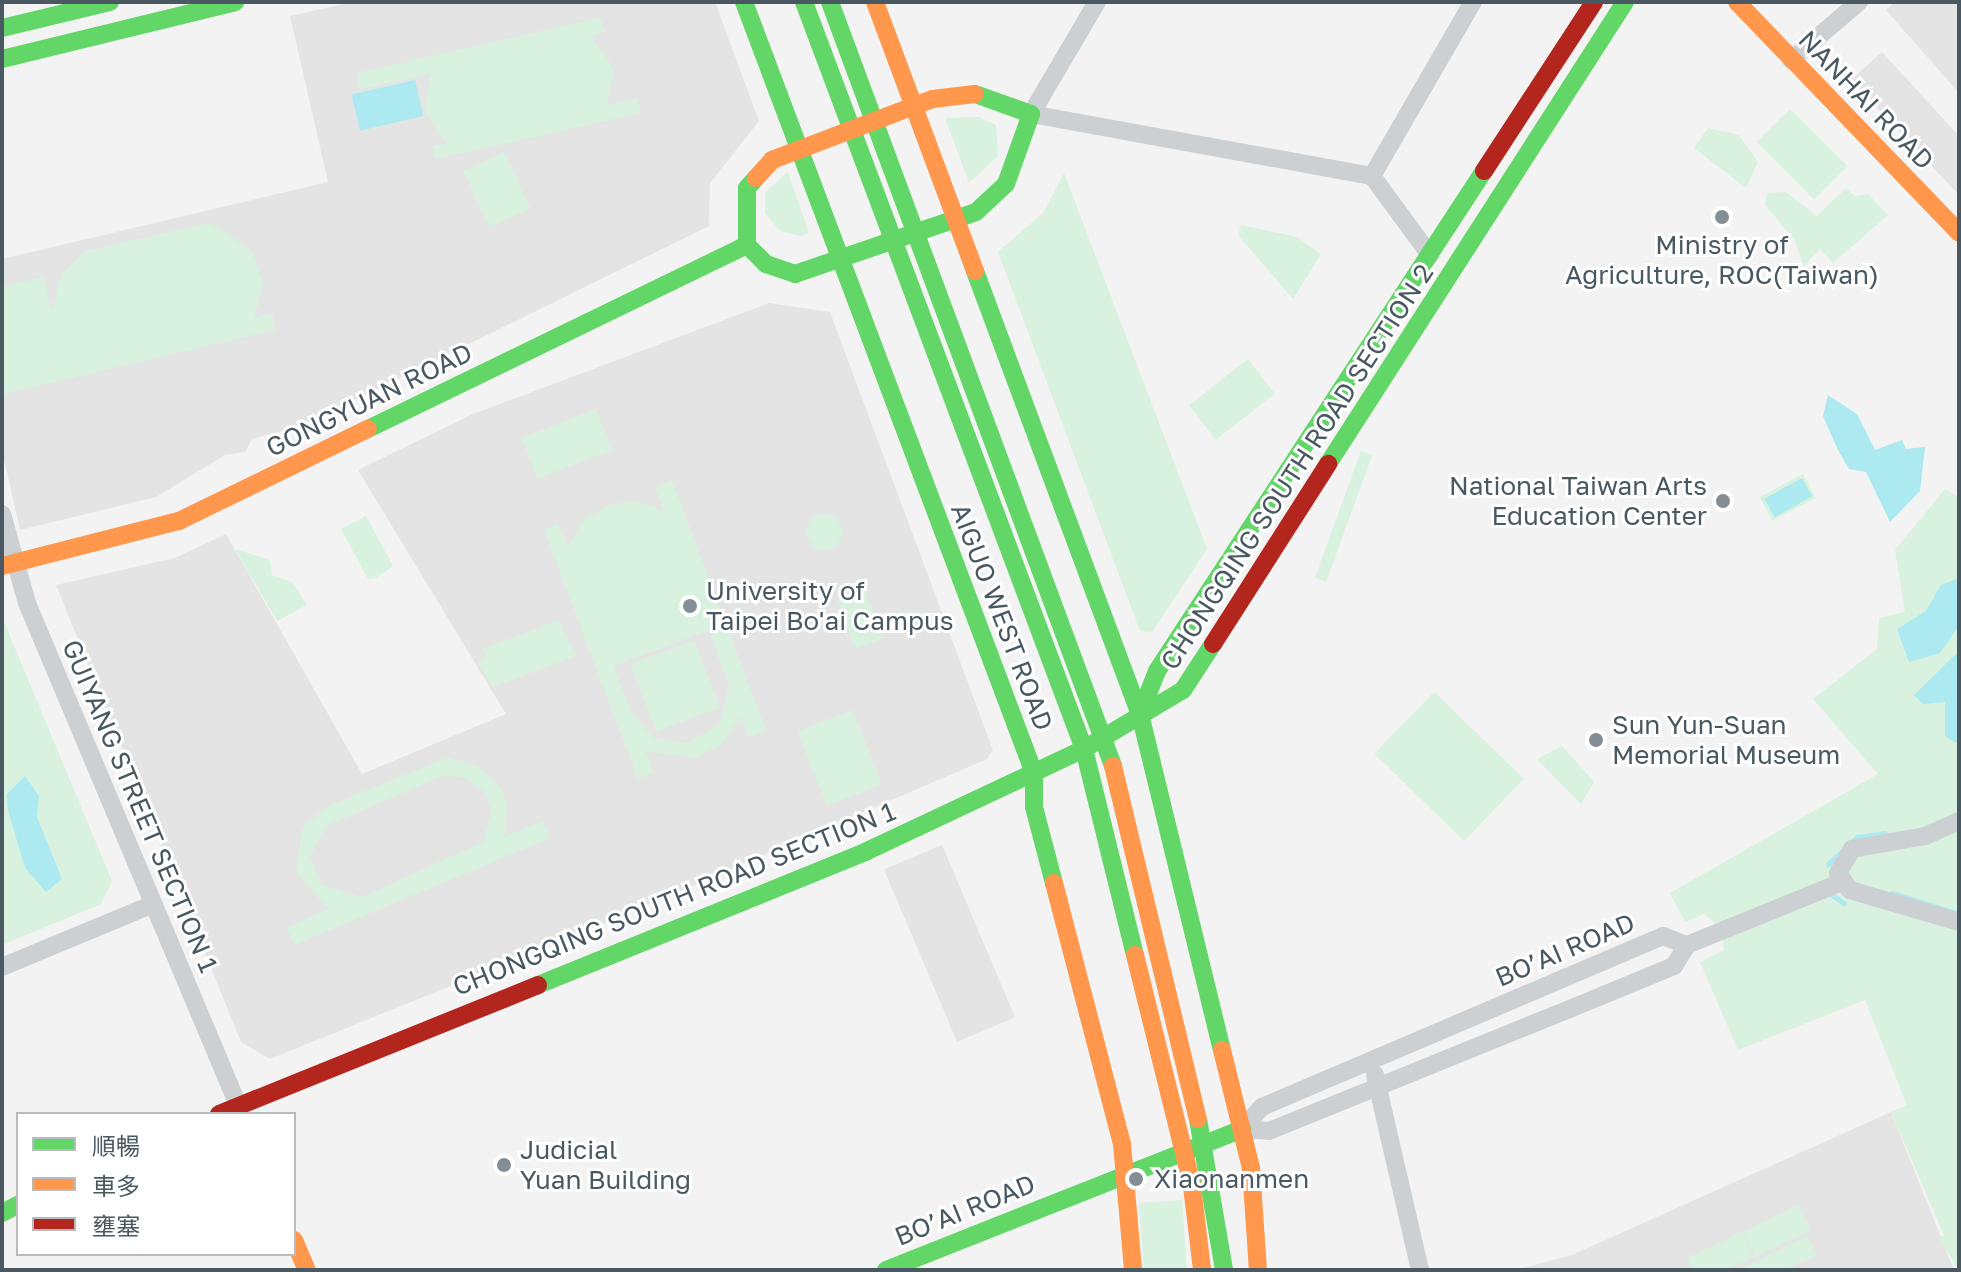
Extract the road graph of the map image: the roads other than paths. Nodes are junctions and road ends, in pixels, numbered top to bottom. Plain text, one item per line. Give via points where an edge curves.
1 (110, 2) edge
2 (235, 2) edge
3 (744, 2) edge
4 (804, 2) edge
5 (830, 2) edge
6 (875, 2) edge
7 (1097, 2) edge
8 (1473, 2) edge
9 (1594, 2) edge
10 (1625, 2) edge
11 (1737, 2) edge
12 (1859, 2) edge
13 (2, 28) edge
14 (2, 59) edge
15 (1791, 60) junction
16 (913, 106) junction
17 (1031, 114) junction
18 (873, 122) junction
19 (852, 130) junction
20 (794, 151) junction
21 (1372, 176) junction
22 (954, 220) junction
23 (1959, 233) edge
24 (915, 237) junction
25 (894, 244) junction
26 (747, 245) junction
27 (1430, 255) junction
28 (838, 263) junction
29 (2, 514) edge
30 (8, 564) edge
31 (1140, 714) junction
32 (1106, 736) junction
33 (1084, 749) junction
34 (1034, 773) junction
35 (1959, 821) edge
36 (1840, 883) junction
37 (153, 904) junction
38 (1959, 922) edge
39 (1687, 945) junction
40 (2, 967) edge
41 (1370, 1061) junction
42 (1379, 1086) junction
43 (240, 1110) edge
44 (1242, 1129) junction
45 (1204, 1144) junction
46 (1183, 1152) junction
47 (1125, 1175) junction
48 (296, 1245) edge
49 (307, 1270) edge
50 (886, 1270) edge
51 (1133, 1270) edge
52 (1202, 1270) edge
53 (1224, 1270) edge
54 (1258, 1270) edge
55 (1420, 1270) edge

1 - 13 street
2 - 14 street
3 - 20 street, AIGUO WEST ROAD
4 - 19 street, AIGUO WEST ROAD
5 - 18 street, AIGUO WEST ROAD
6 - 16 street
7 - 17 street
8 - 21 street
9 - 27 street, CHONGQING SOUTH ROAD SECTION 2
10 - 31 street, CHONGQING SOUTH ROAD SECTION 2 via 1188,684
11 - 15 street, NANHAI ROAD
12 - 15 street
15 - 23 street, NANHAI ROAD
16 - 17 street via 975,94
16 - 18 street
16 - 22 street
17 - 21 street
17 - 22 street via 1006,184 993,200
18 - 19 street
18 - 24 street, AIGUO WEST ROAD
19 - 20 street
19 - 25 street, AIGUO WEST ROAD
20 - 26 street via 759,170 747,188
20 - 28 street, AIGUO WEST ROAD
21 - 27 street
22 - 24 street
22 - 31 street
24 - 25 street
24 - 32 street, AIGUO WEST ROAD
25 - 28 street
25 - 33 street, AIGUO WEST ROAD
26 - 28 street via 782,272
26 - 30 street, GONGYUAN ROAD via 179,521
27 - 31 street, CHONGQING SOUTH ROAD SECTION 2 via 1157,671
28 - 34 street, AIGUO WEST ROAD
29 - 30 street, GUIYANG STREET SECTION 1
30 - 37 street, GUIYANG STREET SECTION 1
31 - 32 street, CHONGQING SOUTH ROAD SECTION 1
31 - 44 street
32 - 33 street, CHONGQING SOUTH ROAD SECTION 1
32 - 45 street, AIGUO WEST ROAD
33 - 34 street, CHONGQING SOUTH ROAD SECTION 1
33 - 46 street, AIGUO WEST ROAD
34 - 43 street, CHONGQING SOUTH ROAD SECTION 1 via 865,852
34 - 47 street, AIGUO WEST ROAD via 1034,807
35 - 36 street via 1925,836 1852,849 1843,858
36 - 38 street
36 - 39 street
37 - 40 street
37 - 43 street, GUIYANG STREET SECTION 1
39 - 41 street, BO’AI ROAD via 1663,936
39 - 42 street, BO’AI ROAD via 1674,966
41 - 42 street
41 - 44 street, BO’AI ROAD via 1262,1107
42 - 44 street, BO’AI ROAD via 1269,1131
42 - 55 street
44 - 45 street, BO’AI ROAD
44 - 54 street
45 - 46 street, BO’AI ROAD
45 - 53 street, AIGUO WEST ROAD
46 - 47 street, BO’AI ROAD
46 - 52 street, AIGUO WEST ROAD
47 - 50 street, BO’AI ROAD
47 - 51 street, AIGUO WEST ROAD
48 - 49 street

